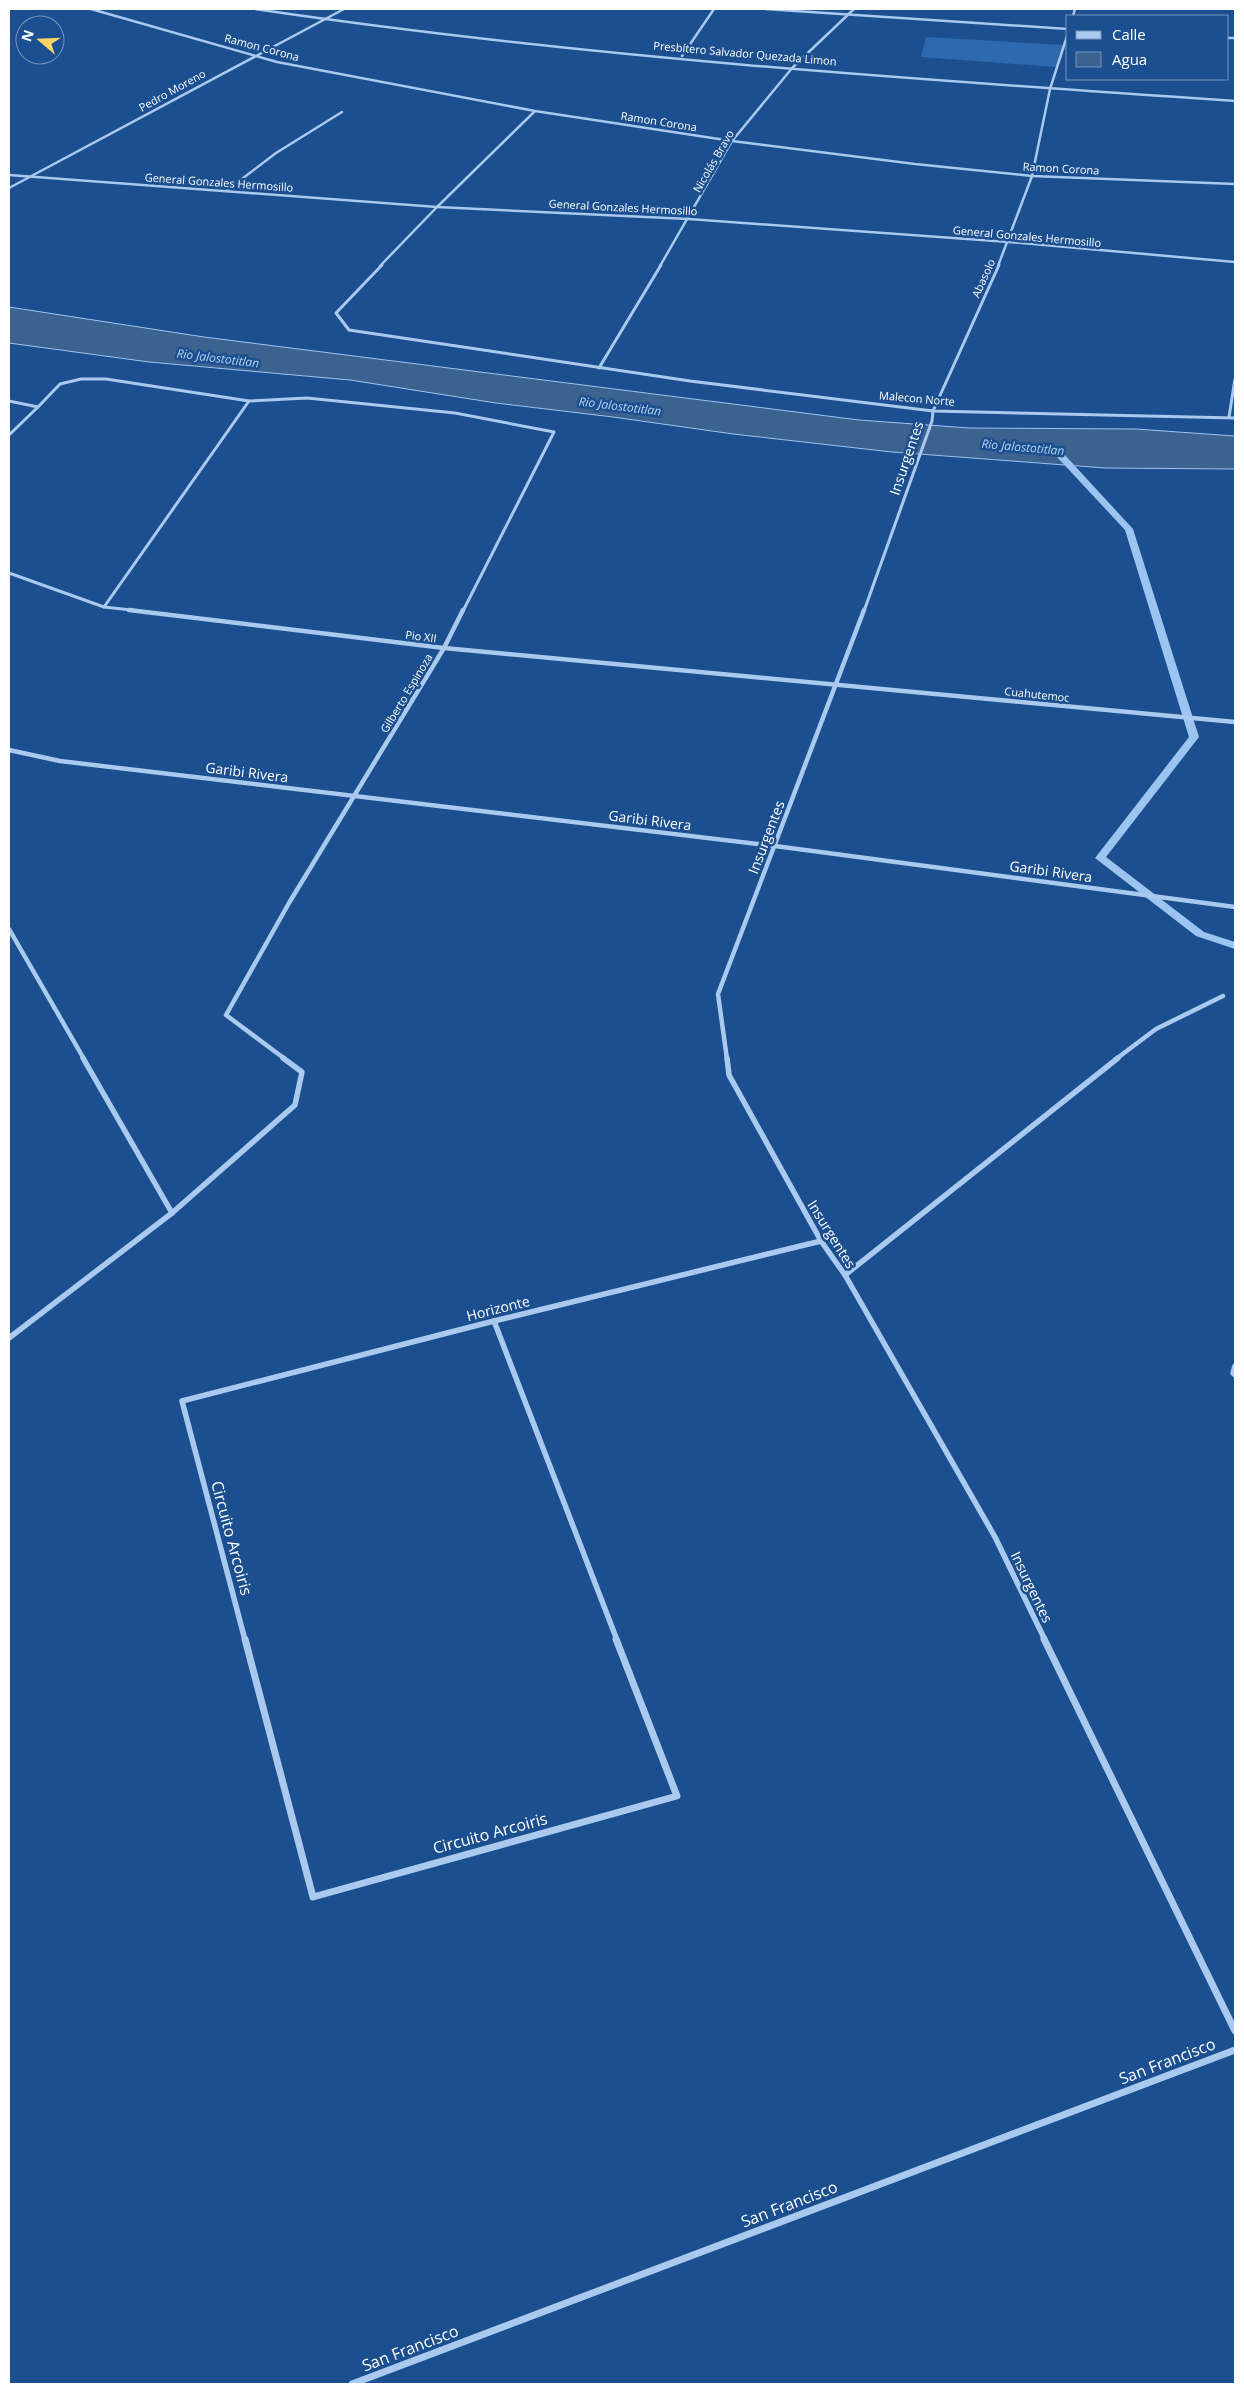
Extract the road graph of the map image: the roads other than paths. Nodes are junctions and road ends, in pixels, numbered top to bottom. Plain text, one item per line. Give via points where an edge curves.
1 (91, 9) edge
2 (255, 9) edge
3 (344, 9) edge
4 (714, 9) edge
5 (764, 9) edge
6 (854, 9) edge
7 (846, 15) junction
8 (324, 20) junction
9 (1066, 31) edge
10 (1066, 37) edge
11 (254, 55) junction
12 (682, 56) junction
13 (793, 67) junction
14 (1050, 89) junction
15 (1235, 101) edge
16 (535, 111) junction
17 (342, 112) dead end
18 (732, 141) junction
19 (9, 175) edge
20 (31, 176) junction
21 (1032, 176) junction
22 (1235, 184) edge
23 (9, 188) edge
24 (226, 192) junction
25 (437, 207) junction
26 (689, 219) junction
27 (1009, 242) junction
28 (1235, 262) edge
29 (599, 368) junction
30 (1235, 379) edge
31 (9, 401) edge
32 (249, 401) junction
33 (38, 407) junction
34 (934, 411) junction
35 (1229, 417) junction
36 (1235, 418) edge
37 (9, 435) edge
38 (9, 573) edge
39 (104, 607) junction
40 (444, 648) junction
41 (838, 683) junction
42 (1235, 722) edge
43 (9, 750) edge
44 (354, 796) junction
45 (775, 846) junction
46 (1235, 907) edge
47 (9, 928) edge
48 (1222, 996) dead end
49 (172, 1213) junction
50 (821, 1241) junction
51 (845, 1275) junction
52 (494, 1320) junction
53 (9, 1338) edge
54 (1235, 1366) edge
55 (1235, 1375) edge
56 (182, 1401) joint
57 (1235, 2031) edge
58 (1235, 2050) edge
59 (352, 2384) edge

1 - 11 street, Ramon Corona
2 - 8 street, Presbítero Salvador Quezada Limon
3 - 8 street, Pedro Moreno
4 - 12 street
5 - 7 street
6 - 7 street, Nicolás Bravo
7 - 9 street
7 - 13 street, Nicolás Bravo
8 - 11 street, Pedro Moreno
8 - 12 street, Presbítero Salvador Quezada Limon via 536,45
10 - 14 street, Abasolo
11 - 16 street, Ramon Corona
11 - 20 street, Pedro Moreno
12 - 13 street, Presbítero Salvador Quezada Limon
13 - 14 street, Presbítero Salvador Quezada Limon
13 - 18 street, Nicolás Bravo
14 - 15 street, Presbítero Salvador Quezada Limon
14 - 21 street, Abasolo
16 - 18 street, Ramon Corona
16 - 25 street
17 - 24 street via 276,152
18 - 21 street, Ramon Corona
18 - 26 street, Nicolás Bravo
19 - 20 street, General Gonzales Hermosillo
20 - 23 street, Pedro Moreno
20 - 24 street, General Gonzales Hermosillo
21 - 22 street, Ramon Corona
21 - 27 street, Abasolo
24 - 25 street, General Gonzales Hermosillo
25 - 26 street, General Gonzales Hermosillo
25 - 29 street, Malecon Norte via 336,313 349,330
26 - 27 street, General Gonzales Hermosillo
26 - 29 street, Nicolás Bravo
27 - 28 street, General Gonzales Hermosillo
27 - 34 street, Abasolo
29 - 34 street, Malecon Norte
30 - 35 street
31 - 33 street
32 - 33 street via 106,379 81,379 60,384
32 - 39 street
32 - 40 street, Gilberto Espinoza via 307,398 455,413 554,432
33 - 37 street
34 - 35 street, Malecon Norte
34 - 41 street, Insurgentes
35 - 36 street, Malecon Norte
38 - 39 street, Pio XII
39 - 40 street, Pio XII
40 - 41 street, Pio XII
40 - 44 street, Gilberto Espinoza
41 - 42 street, Cuahutemoc
41 - 45 street, Insurgentes
43 - 44 street, Garibi Rivera via 60,761
44 - 45 street, Garibi Rivera
44 - 49 street, Gilberto Espinoza via 226,1015 302,1072 295,1105
45 - 46 street, Garibi Rivera
45 - 50 street, Insurgentes via 718,994 729,1075
47 - 49 street
48 - 51 street via 1148,1034
49 - 53 street
50 - 51 street, Insurgentes
50 - 52 street, Horizonte
51 - 57 street, Insurgentes via 995,1537
52 - 56 street, Horizonte
52 - 56 street, Circuito Arcoiris via 677,1796 313,1897
54 - 55 street
58 - 59 street, San Francisco

